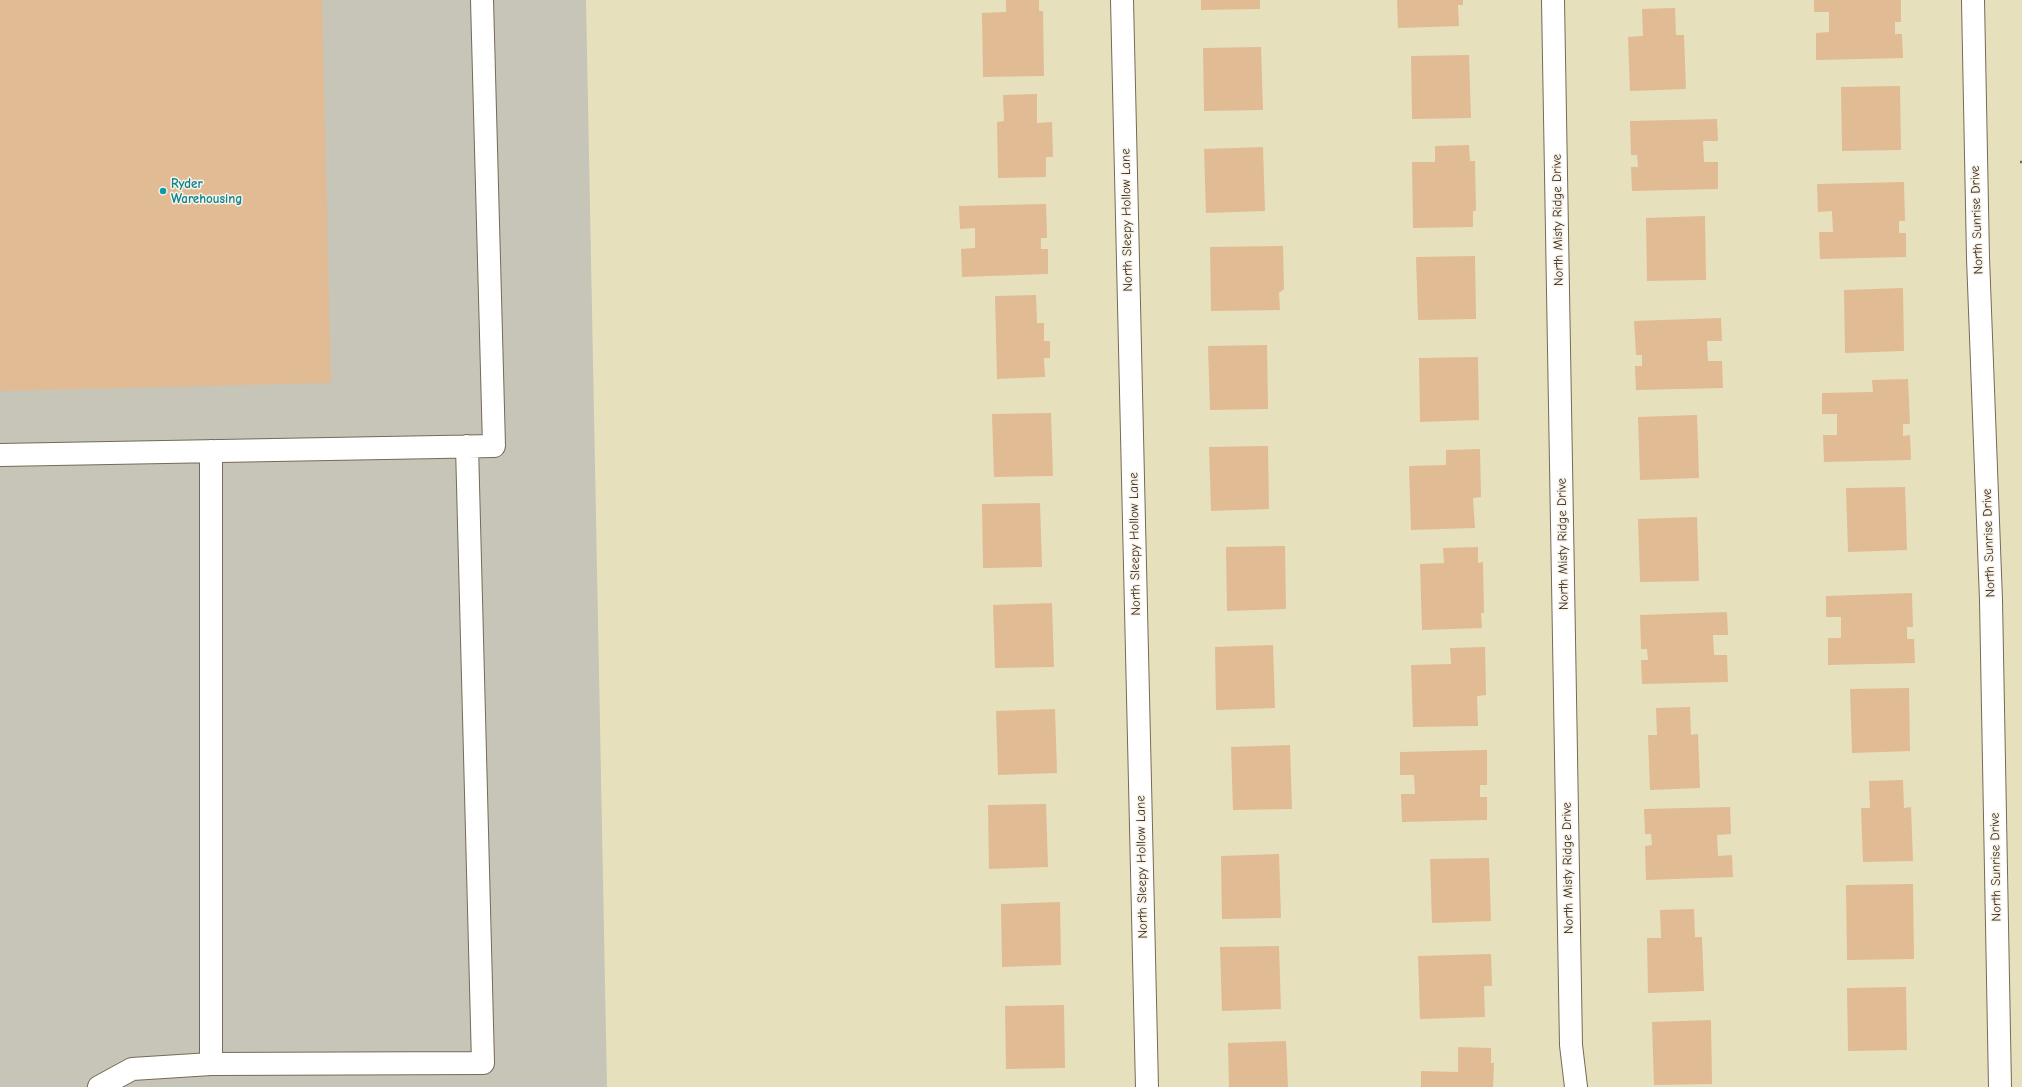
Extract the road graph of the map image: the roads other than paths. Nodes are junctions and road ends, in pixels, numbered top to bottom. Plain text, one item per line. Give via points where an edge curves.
1 (482, 0) edge
2 (1122, 0) edge
3 (1553, 0) edge
4 (1973, 0) edge
5 (466, 446) junction
6 (211, 451) junction
7 (0, 455) edge
8 (211, 1064) junction
9 (99, 1087) edge
10 (1147, 1087) edge
11 (1576, 1087) edge
12 (2000, 1087) edge

1 - 5 street via 494,446
2 - 10 street, North Sleepy Hollow Lane
3 - 11 street, North Misty Ridge Drive via 1570,1045
4 - 12 street, North Sunrise Drive via 1976,212 1991,600
5 - 6 street
5 - 8 street via 483,1063
6 - 7 street
6 - 8 street
8 - 9 street via 132,1068

